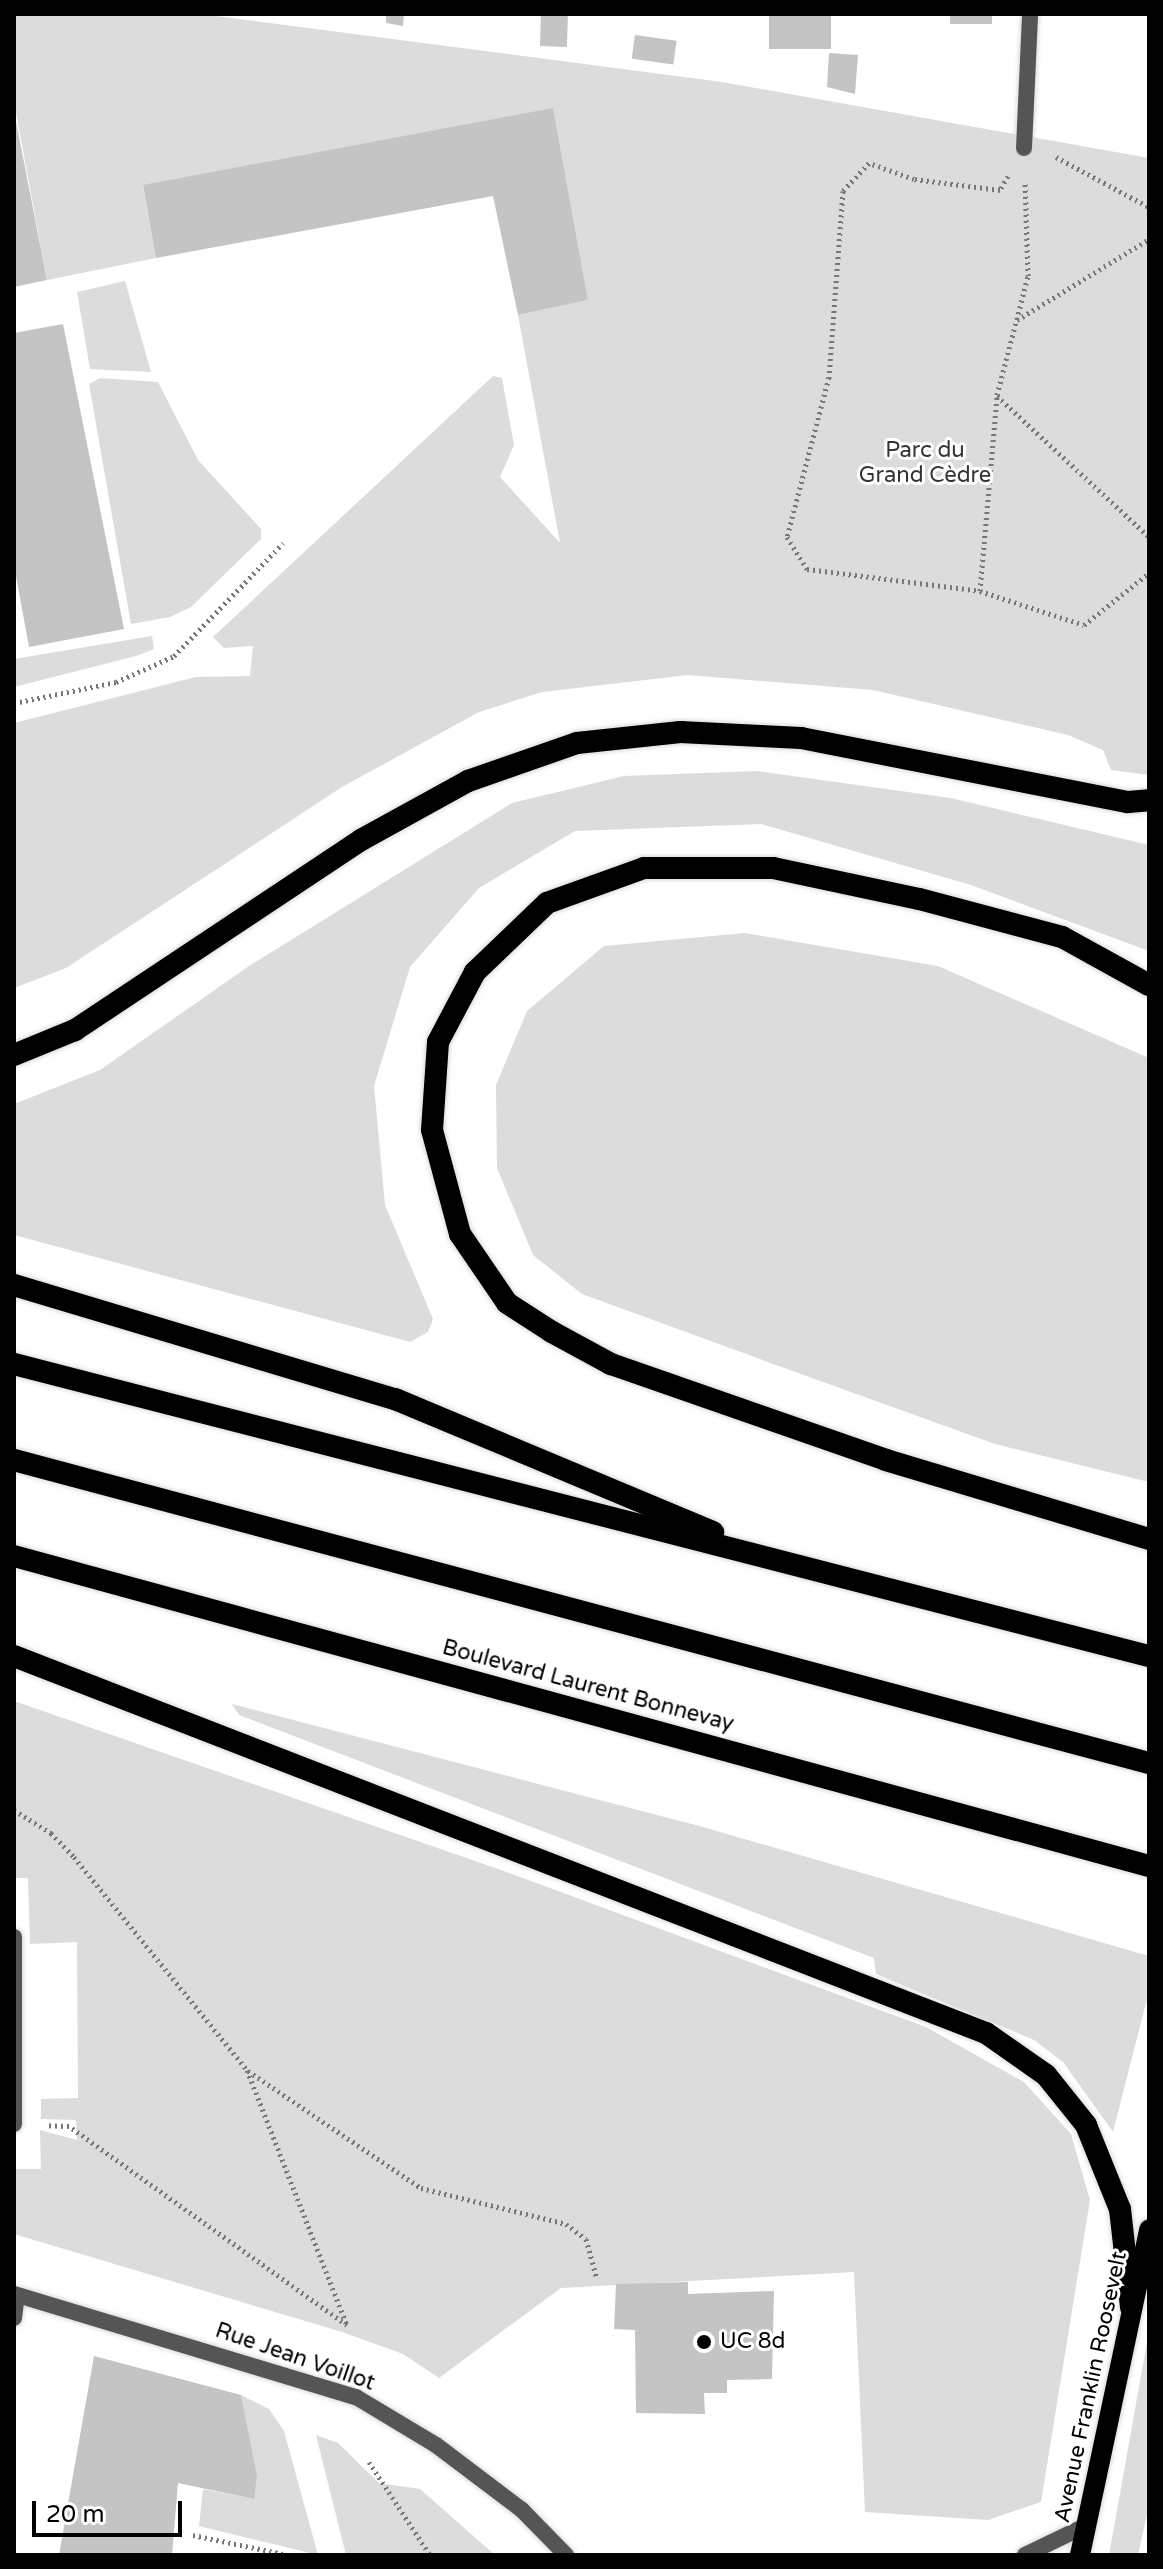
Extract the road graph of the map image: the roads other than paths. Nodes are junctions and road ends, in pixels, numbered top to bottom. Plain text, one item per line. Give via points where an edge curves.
1 (1030, 14) edge
2 (1024, 148) road end
3 (1139, 801) edge
4 (1149, 813) edge
5 (1149, 985) edge
6 (14, 1055) edge
7 (14, 1285) edge
8 (14, 1364) edge
9 (14, 1460) edge
10 (1149, 1539) edge
11 (14, 1556) edge
12 (781, 1561) junction
13 (1142, 1654) edge
14 (14, 1656) edge
15 (1149, 1763) edge
16 (1149, 1866) edge
17 (14, 1937) edge
18 (16, 2124) edge
19 (1149, 2229) edge
20 (16, 2295) edge
21 (1131, 2307) junction
22 (14, 2318) edge
23 (1085, 2526) junction
24 (566, 2555) edge
25 (1025, 2555) edge
26 (1080, 2555) edge

1 - 2 street
3 - 4 main road
3 - 6 highway via 801,738 680,732 577,743 468,781 415,810 75,1030
5 - 10 highway via 1062,937 919,899 773,868 644,868 547,903 475,972 438,1042 432,1130 460,1234 507,1303 552,1332 611,1364 872,1455
7 - 12 highway via 395,1399
8 - 12 highway
9 - 15 highway
11 - 16 highway, Boulevard Laurent Bonnevay
12 - 13 highway
14 - 21 highway via 986,2033 1046,2075 1086,2125 1120,2209
17 - 18 street
19 - 21 main road, Avenue Franklin Roosevelt
20 - 22 street
20 - 24 street, Rue Jean Voillot via 356,2397 436,2445 522,2510
21 - 23 main road, Avenue Franklin Roosevelt
23 - 25 street
23 - 26 main road, Avenue Franklin Roosevelt

